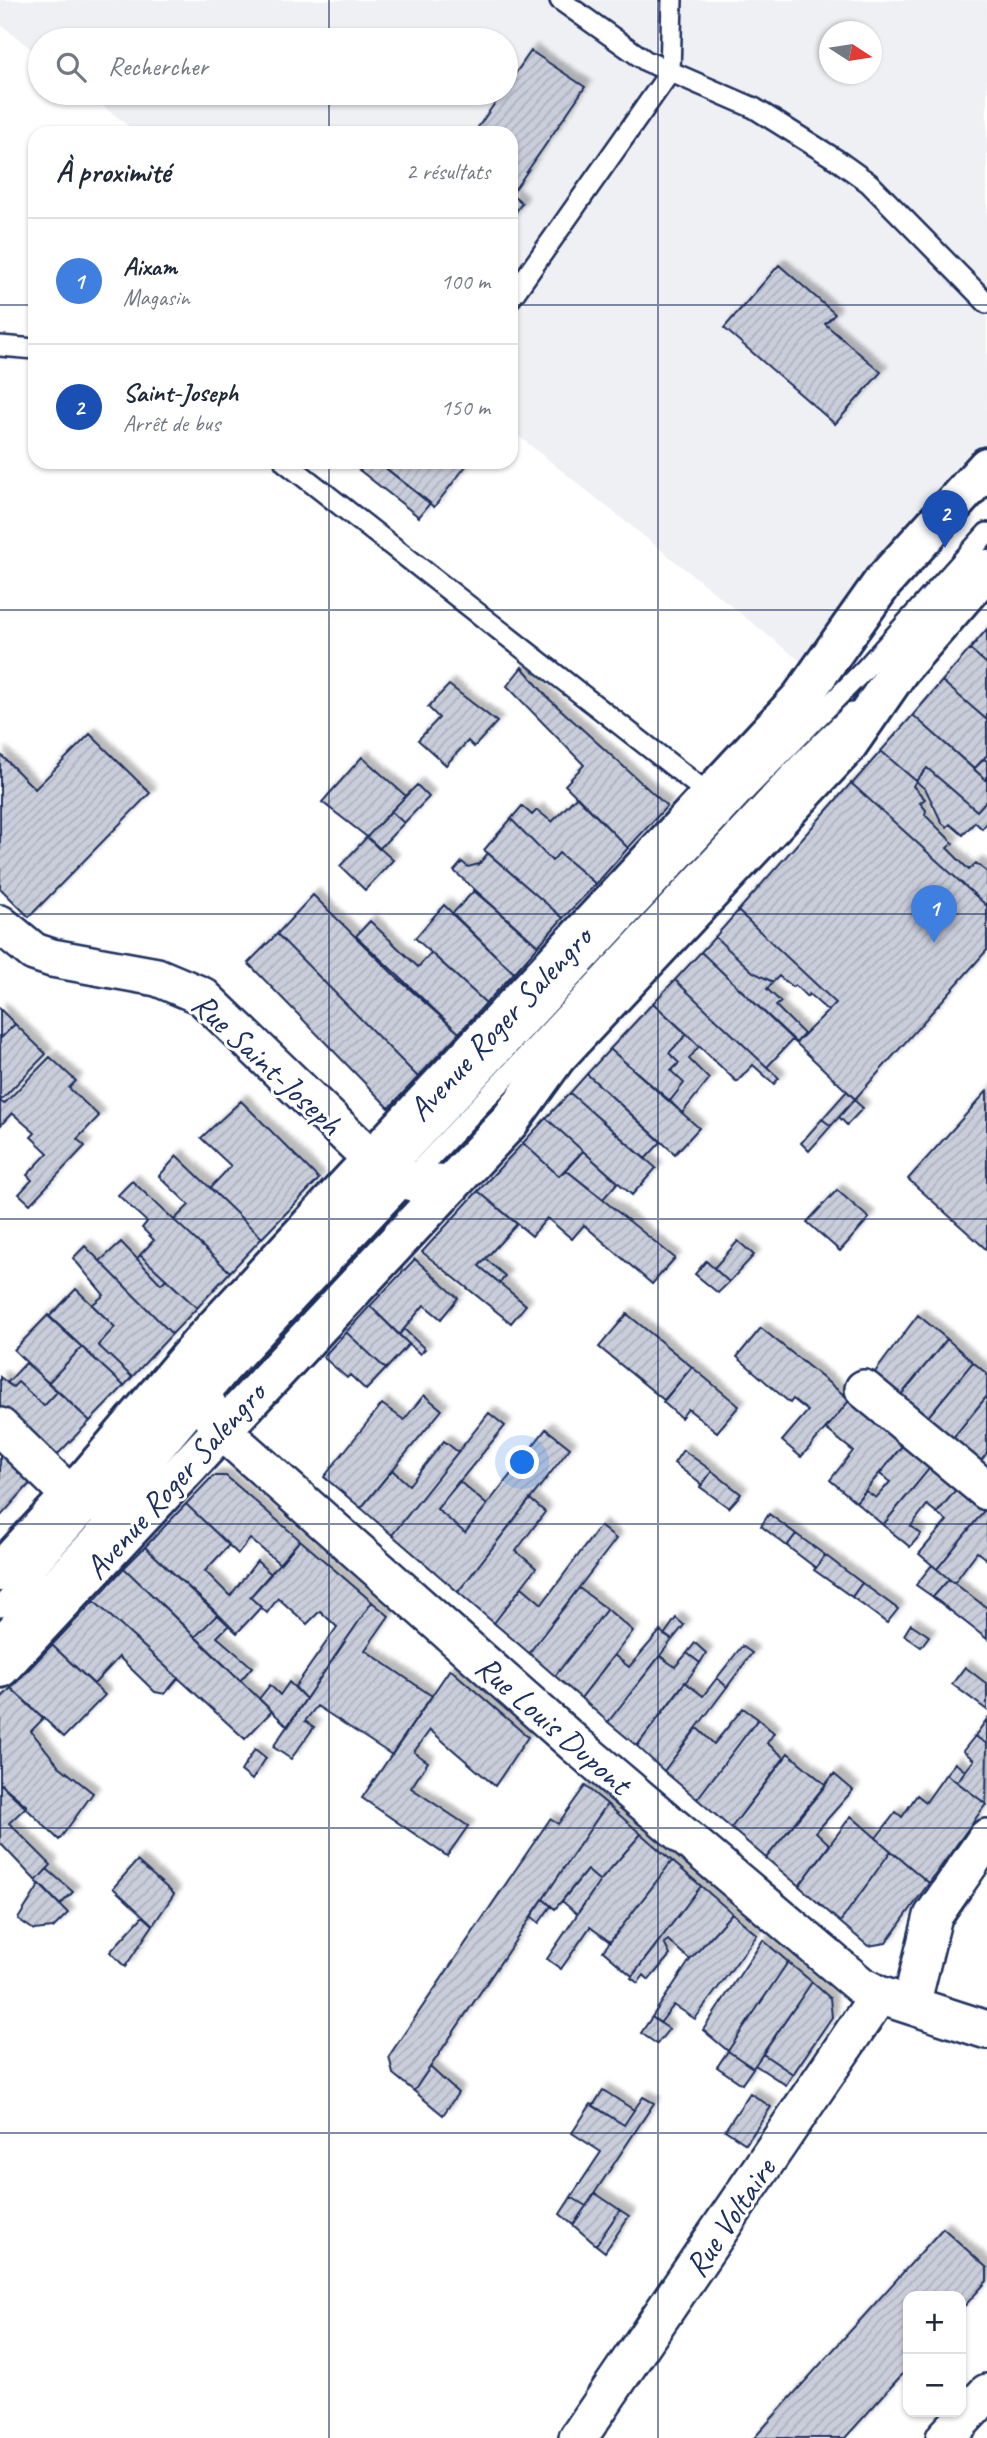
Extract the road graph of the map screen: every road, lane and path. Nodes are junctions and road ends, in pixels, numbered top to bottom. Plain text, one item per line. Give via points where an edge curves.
1 (559, 0) edge
2 (672, 0) edge
3 (670, 72) junction
4 (518, 288) edge
5 (987, 303) edge
6 (0, 346) edge
7 (28, 348) edge
8 (987, 467) edge
9 (294, 469) edge
10 (987, 533) edge
11 (987, 569) edge
12 (913, 653) junction
13 (711, 796) junction
14 (0, 924) edge
15 (389, 1172) junction
16 (452, 1184) junction
17 (206, 1389) junction
18 (864, 1390) dead end
19 (0, 1427) edge
20 (987, 1491) edge
21 (71, 1496) junction
22 (0, 1572) edge
23 (0, 1607) edge
24 (0, 1634) edge
25 (0, 1668) edge
26 (987, 1838) edge
27 (895, 2000) junction
28 (987, 2029) edge
29 (987, 2393) edge
30 (578, 2438) edge
31 (945, 2438) edge

1 - 3 lane via 623,47
2 - 3 lane
3 - 4 lane
3 - 5 lane via 754,108 869,183
6 - 7 lane
8 - 13 main road, Avenue Roger Salengro via 883,582 801,698
9 - 13 lane
10 - 15 lane via 872,662
11 - 12 main road, Avenue Roger Salengro
12 - 15 lane
12 - 16 main road, Avenue Roger Salengro via 846,747 556,1057 509,1122
13 - 15 main road, Avenue Roger Salengro
14 - 15 street, Rue Saint-Joseph via 34,952 158,977 202,996
15 - 16 street via 428,1186
15 - 17 main road, Avenue Roger Salengro
15 - 17 lane
16 - 17 main road, Avenue Roger Salengro
17 - 21 main road, Avenue Roger Salengro
17 - 23 lane
17 - 24 lane via 92,1537
17 - 25 main road, Avenue Roger Salengro via 159,1500
17 - 27 street, Rue Louis Dupont via 575,1744 860,1985
18 - 20 street
19 - 21 street
21 - 22 main road, Avenue Roger Salengro
26 - 27 street, Rue Voltaire via 933,1916
27 - 28 street, Rue Louis Dupont
27 - 30 street, Rue Voltaire
29 - 31 street

